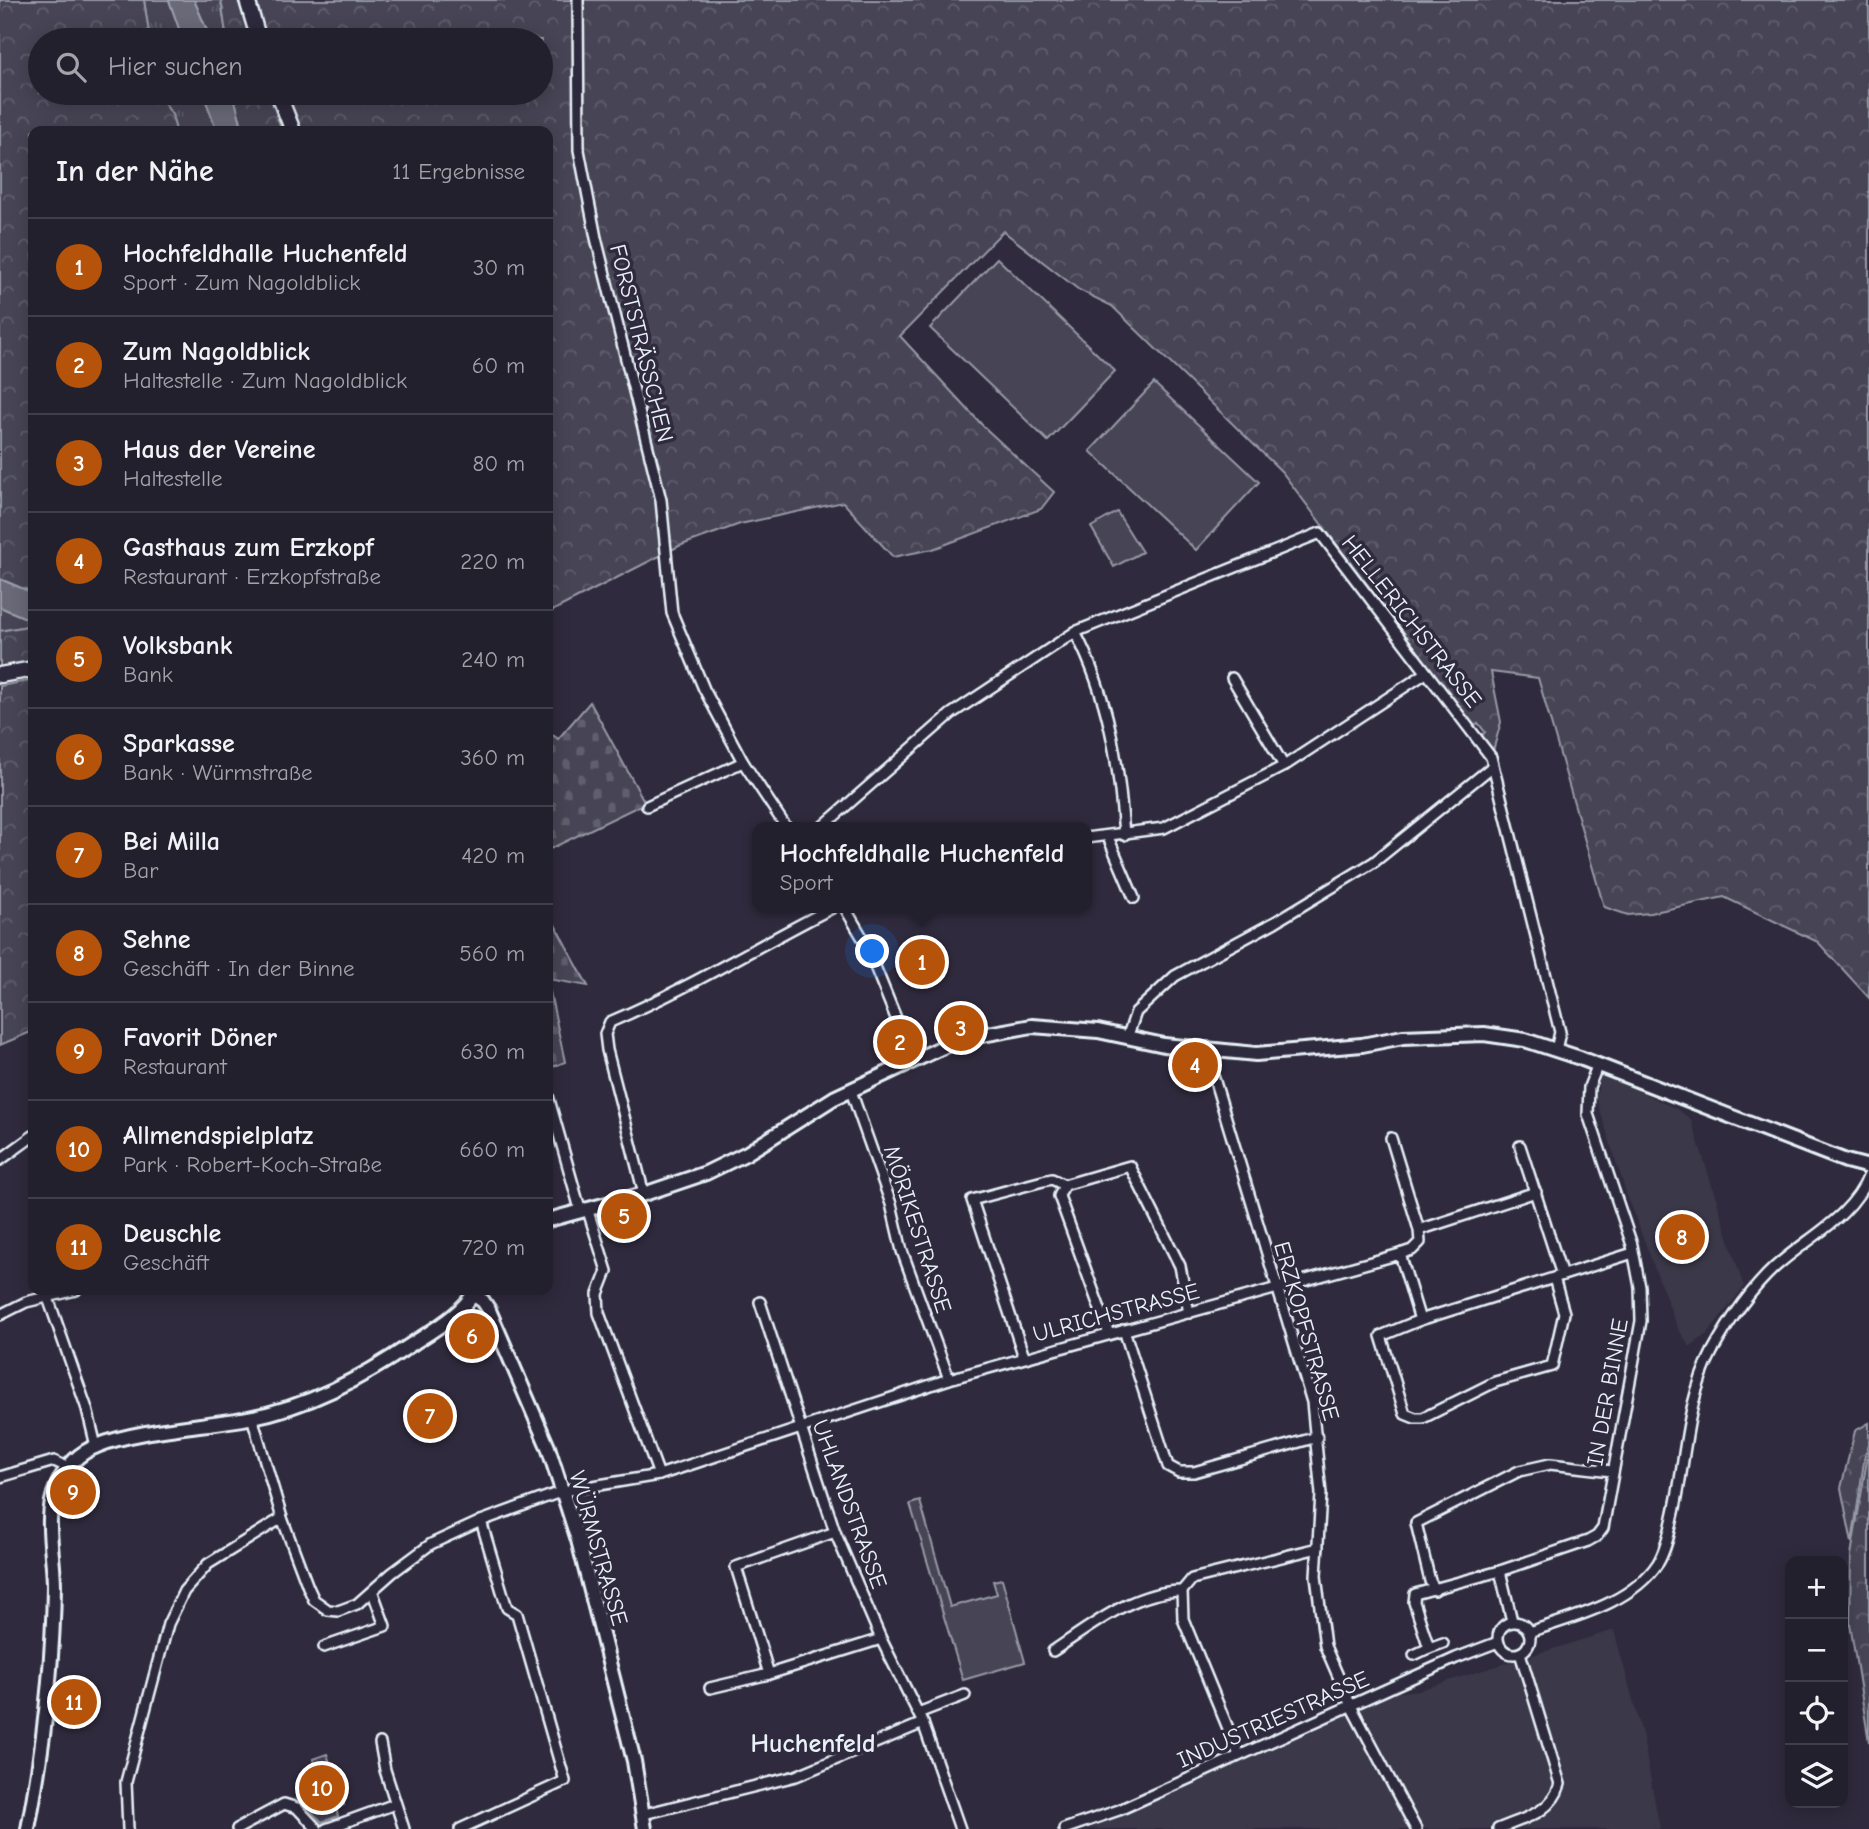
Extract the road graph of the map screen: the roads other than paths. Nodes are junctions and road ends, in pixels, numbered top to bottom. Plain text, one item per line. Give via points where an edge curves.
1 (247, 0) edge
2 (578, 0) edge
3 (256, 28) edge
4 (283, 105) edge
5 (291, 126) edge
6 (1075, 632) junction
7 (28, 670) edge
8 (1426, 673) junction
9 (0, 676) edge
10 (1232, 678) dead end
11 (743, 762) junction
12 (1284, 766) junction
13 (1493, 766) junction
14 (647, 806) dead end
15 (783, 822) edge
16 (828, 822) edge
17 (1124, 835) junction
18 (1108, 837) junction
19 (1092, 838) edge
20 (1134, 898) dead end
21 (822, 913) edge
22 (848, 913) edge
23 (1126, 1038) junction
24 (1556, 1050) junction
25 (1206, 1052) junction
26 (913, 1060) junction
27 (1598, 1064) junction
28 (851, 1091) junction
29 (553, 1112) edge
30 (1391, 1138) dead end
31 (28, 1140) edge
32 (1520, 1146) dead end
33 (0, 1160) edge
34 (1869, 1167) edge
35 (1869, 1175) edge
36 (1064, 1185) junction
37 (1536, 1192) junction
38 (644, 1194) junction
39 (584, 1209) junction
40 (553, 1218) edge
41 (1419, 1230) junction
42 (1633, 1253) junction
43 (1400, 1254) junction
44 (1558, 1277) junction
45 (1275, 1286) junction
46 (47, 1295) joint
47 (472, 1295) edge
48 (478, 1295) edge
49 (761, 1302) dead end
50 (1189, 1313) junction
51 (0, 1315) edge
52 (1420, 1320) junction
53 (1124, 1330) junction
54 (1109, 1334) junction
55 (1024, 1357) junction
56 (949, 1379) junction
57 (252, 1417) junction
58 (801, 1430) junction
59 (1317, 1437) junction
60 (96, 1446) junction
61 (67, 1467) junction
62 (1612, 1471) junction
63 (659, 1475) junction
64 (0, 1476) edge
65 (563, 1491) junction
66 (282, 1518) junction
67 (481, 1521) junction
68 (835, 1532) junction
69 (1318, 1548) junction
70 (1500, 1571) junction
71 (1436, 1590) junction
72 (1182, 1591) junction
73 (373, 1593) junction
74 (1512, 1621) junction
75 (1529, 1632) junction
76 (881, 1639) junction
77 (1498, 1642) junction
78 (1443, 1643) dead end
79 (324, 1647) dead end
80 (1429, 1648) junction
81 (1053, 1651) dead end
82 (1520, 1653) junction
83 (1414, 1655) dead end
84 (769, 1674) junction
85 (710, 1688) dead end
86 (965, 1695) dead end
87 (1351, 1706) junction
88 (918, 1713) junction
89 (923, 1723) junction
90 (380, 1743) dead end
91 (1239, 1755) junction
92 (395, 1804) junction
93 (644, 1814) junction
94 (1071, 1828) edge
95 (28, 1829) edge
96 (128, 1829) edge
97 (237, 1829) edge
98 (317, 1829) edge
99 (326, 1829) edge
100 (404, 1829) edge
101 (460, 1829) edge
102 (645, 1829) edge
103 (960, 1829) edge
104 (1416, 1829) edge
105 (1498, 1829) edge

1 - 3 main road
2 - 11 street, FORSTSTRÄSSCHEN via 579,150 596,238 662,500 672,613 704,689
4 - 5 main road
6 - 8 street, HELLERICHSTRASSE via 1320,533
6 - 16 street, HELLERICHSTRASSE via 951,713
6 - 17 street via 1094,668 1106,707
7 - 9 main road
8 - 12 street
8 - 13 street, HELLERICHSTRASSE via 1471,729
10 - 12 street
11 - 14 street
11 - 15 street, FORSTSTRÄSSCHEN
12 - 17 street via 1164,828
13 - 23 street via 1374,862 1175,976 1136,1012
13 - 24 street, HELLERICHSTRASSE via 1560,1032
17 - 18 street
18 - 19 street
18 - 20 street
21 - 38 street via 699,982 610,1022 605,1034 607,1050
22 - 26 street via 865,942
23 - 25 main road
23 - 26 main road via 1032,1026 960,1039
24 - 25 main road via 1484,1034 1447,1034 1256,1054
24 - 27 main road
25 - 45 street, ERZKOPFSTRASSE
26 - 28 main road
27 - 34 main road
27 - 42 street, IN DER BINNE via 1589,1087 1588,1114
28 - 38 main road via 747,1153
28 - 56 street, MÖRIKESTRASSE
29 - 39 street
30 - 41 street
31 - 33 street
32 - 37 street
35 - 75 street via 1847,1211 1775,1267 1742,1304 1711,1354 1692,1403 1678,1496 1658,1562 1608,1604
36 - 50 street via 1130,1166 1180,1266
36 - 54 street via 1059,1196
36 - 55 street via 1052,1179 972,1200
37 - 41 street
37 - 44 street
38 - 39 main road
39 - 40 main road
39 - 63 street via 607,1271 598,1294 599,1313
41 - 43 street via 1420,1242
42 - 44 street
42 - 62 street, IN DER BINNE via 1641,1321
43 - 45 street, ULRICHSTRASSE
43 - 52 street
44 - 52 street
44 - 52 street via 1564,1312 1552,1366 1495,1382 1415,1418 1405,1414 1381,1336
45 - 50 street, ULRICHSTRASSE
45 - 59 street, ERZKOPFSTRASSE via 1312,1402
46 - 51 street
46 - 60 street
47 - 57 main road via 450,1319 351,1382 331,1393
48 - 65 main road, WÜRMSTRASSE via 534,1412
49 - 58 street, UHLANDSTRASSE
50 - 53 street, ULRICHSTRASSE
53 - 54 street, ULRICHSTRASSE
53 - 59 street via 1168,1466 1194,1472
54 - 55 street, ULRICHSTRASSE
55 - 56 street, ULRICHSTRASSE
56 - 58 street, ULRICHSTRASSE
57 - 60 main road
57 - 66 street
58 - 63 street, ULRICHSTRASSE
58 - 68 street, UHLANDSTRASSE
59 - 69 street, ERZKOPFSTRASSE
60 - 61 main road
61 - 64 street via 54,1461
61 - 95 main road via 51,1508 51,1628 39,1766
62 - 70 street, IN DER BINNE via 1603,1528 1597,1536
62 - 71 street via 1550,1464 1519,1471 1416,1523
63 - 65 street, ULRICHSTRASSE
65 - 67 street, ULRICHSTRASSE
65 - 93 main road, WÜRMSTRASSE
66 - 73 street, ULRICHSTRASSE via 314,1600 338,1611
66 - 96 street via 208,1564 168,1624 126,1782
67 - 73 street, ULRICHSTRASSE via 431,1544
67 - 101 street via 507,1608 517,1614 565,1781
68 - 76 street, UHLANDSTRASSE
68 - 84 street via 736,1567
69 - 72 street via 1192,1579
69 - 87 street, ERZKOPFSTRASSE via 1316,1576 1325,1646
70 - 71 street
70 - 74 street
71 - 80 street via 1415,1594 1414,1602
72 - 81 street via 1150,1593
72 - 91 street via 1183,1619
73 - 79 street via 385,1626
74 - 75 street
74 - 77 street via 1501,1627
75 - 82 street via 1528,1646
76 - 84 street
76 - 88 street, UHLANDSTRASSE
77 - 82 street via 1509,1654
77 - 87 street, INDUSTRIESTRASSE
78 - 80 street
80 - 83 street
82 - 105 street via 1560,1784 1548,1808
84 - 85 street
86 - 88 street
87 - 91 street, INDUSTRIESTRASSE
87 - 104 street, ERZKOPFSTRASSE
88 - 89 street, UHLANDSTRASSE
89 - 93 street via 796,1776
89 - 103 street, UHLANDSTRASSE
90 - 92 street
91 - 94 street, INDUSTRIESTRASSE
92 - 99 street
92 - 100 street
93 - 102 main road, WÜRMSTRASSE
97 - 98 street via 284,1804 298,1808

